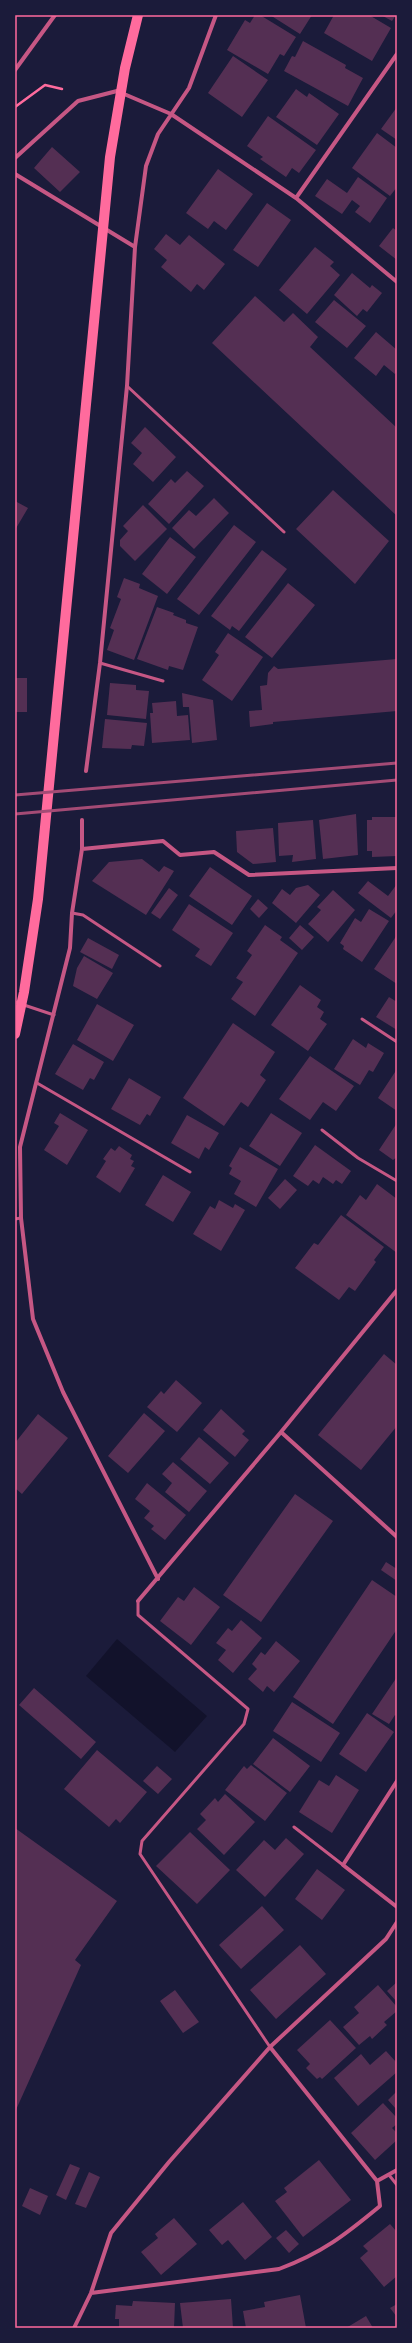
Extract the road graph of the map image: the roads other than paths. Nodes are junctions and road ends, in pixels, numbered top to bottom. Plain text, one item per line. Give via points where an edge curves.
1 (55, 15) edge
2 (138, 15) edge
3 (216, 15) edge
4 (397, 54) edge
5 (15, 70) edge
6 (171, 114) junction
7 (15, 158) edge
8 (15, 174) edge
9 (296, 198) junction
10 (135, 247) junction
11 (397, 282) edge
12 (126, 386) junction
13 (284, 532) dead end
14 (100, 663) junction
15 (163, 681) dead end
16 (86, 771) dead end
17 (82, 820) dead end
18 (82, 849) junction
19 (397, 868) edge
20 (72, 913) junction
21 (160, 966) dead end
22 (15, 1002) edge
23 (54, 1015) junction
24 (362, 1019) dead end
25 (15, 1034) edge
26 (397, 1042) edge
27 (37, 1083) junction
28 (322, 1130) dead end
29 (190, 1172) dead end
30 (397, 1181) edge
31 (21, 1218) junction
32 (15, 1219) edge
33 (397, 1290) edge
34 (281, 1432) junction
35 (397, 1537) edge
36 (158, 1579) junction
37 (138, 1601) joint
38 (397, 1781) edge
39 (294, 1827) dead end
40 (343, 1865) junction
41 (397, 1906) edge
42 (397, 1922) edge
43 (270, 2048) junction
44 (397, 2170) edge
45 (390, 2175) junction
46 (377, 2181) junction
47 (397, 2185) edge
48 (91, 2293) junction
49 (74, 2328) edge

1 - 5 street
2 - 25 main road via 133,29 110,157 38,899
3 - 6 street via 189,88
4 - 9 street
6 - 7 street via 117,91 78,101
6 - 9 street
6 - 10 street via 158,134 146,166
8 - 10 street
9 - 11 street
10 - 12 street
12 - 13 lane
12 - 14 street
14 - 15 lane
14 - 16 street
17 - 18 street
18 - 19 street via 163,841 180,855 214,852 249,875
18 - 20 street
20 - 21 lane via 83,915
20 - 23 street via 70,948
22 - 23 lane
23 - 27 street
24 - 26 lane
27 - 29 lane
27 - 31 street via 20,1147
28 - 30 lane via 358,1158
31 - 32 lane
31 - 36 street via 33,1319 64,1392
33 - 34 street
34 - 35 street
34 - 36 street
36 - 37 street
37 - 43 lane via 138,1615 248,1709 244,1724 142,1841 140,1854
38 - 40 street
39 - 40 lane
40 - 41 street
42 - 43 street via 386,1938
43 - 46 street
43 - 48 street via 111,2232
44 - 45 street
45 - 46 street
45 - 47 lane
46 - 48 street via 380,2206 341,2239 308,2258 279,2269
48 - 49 street

